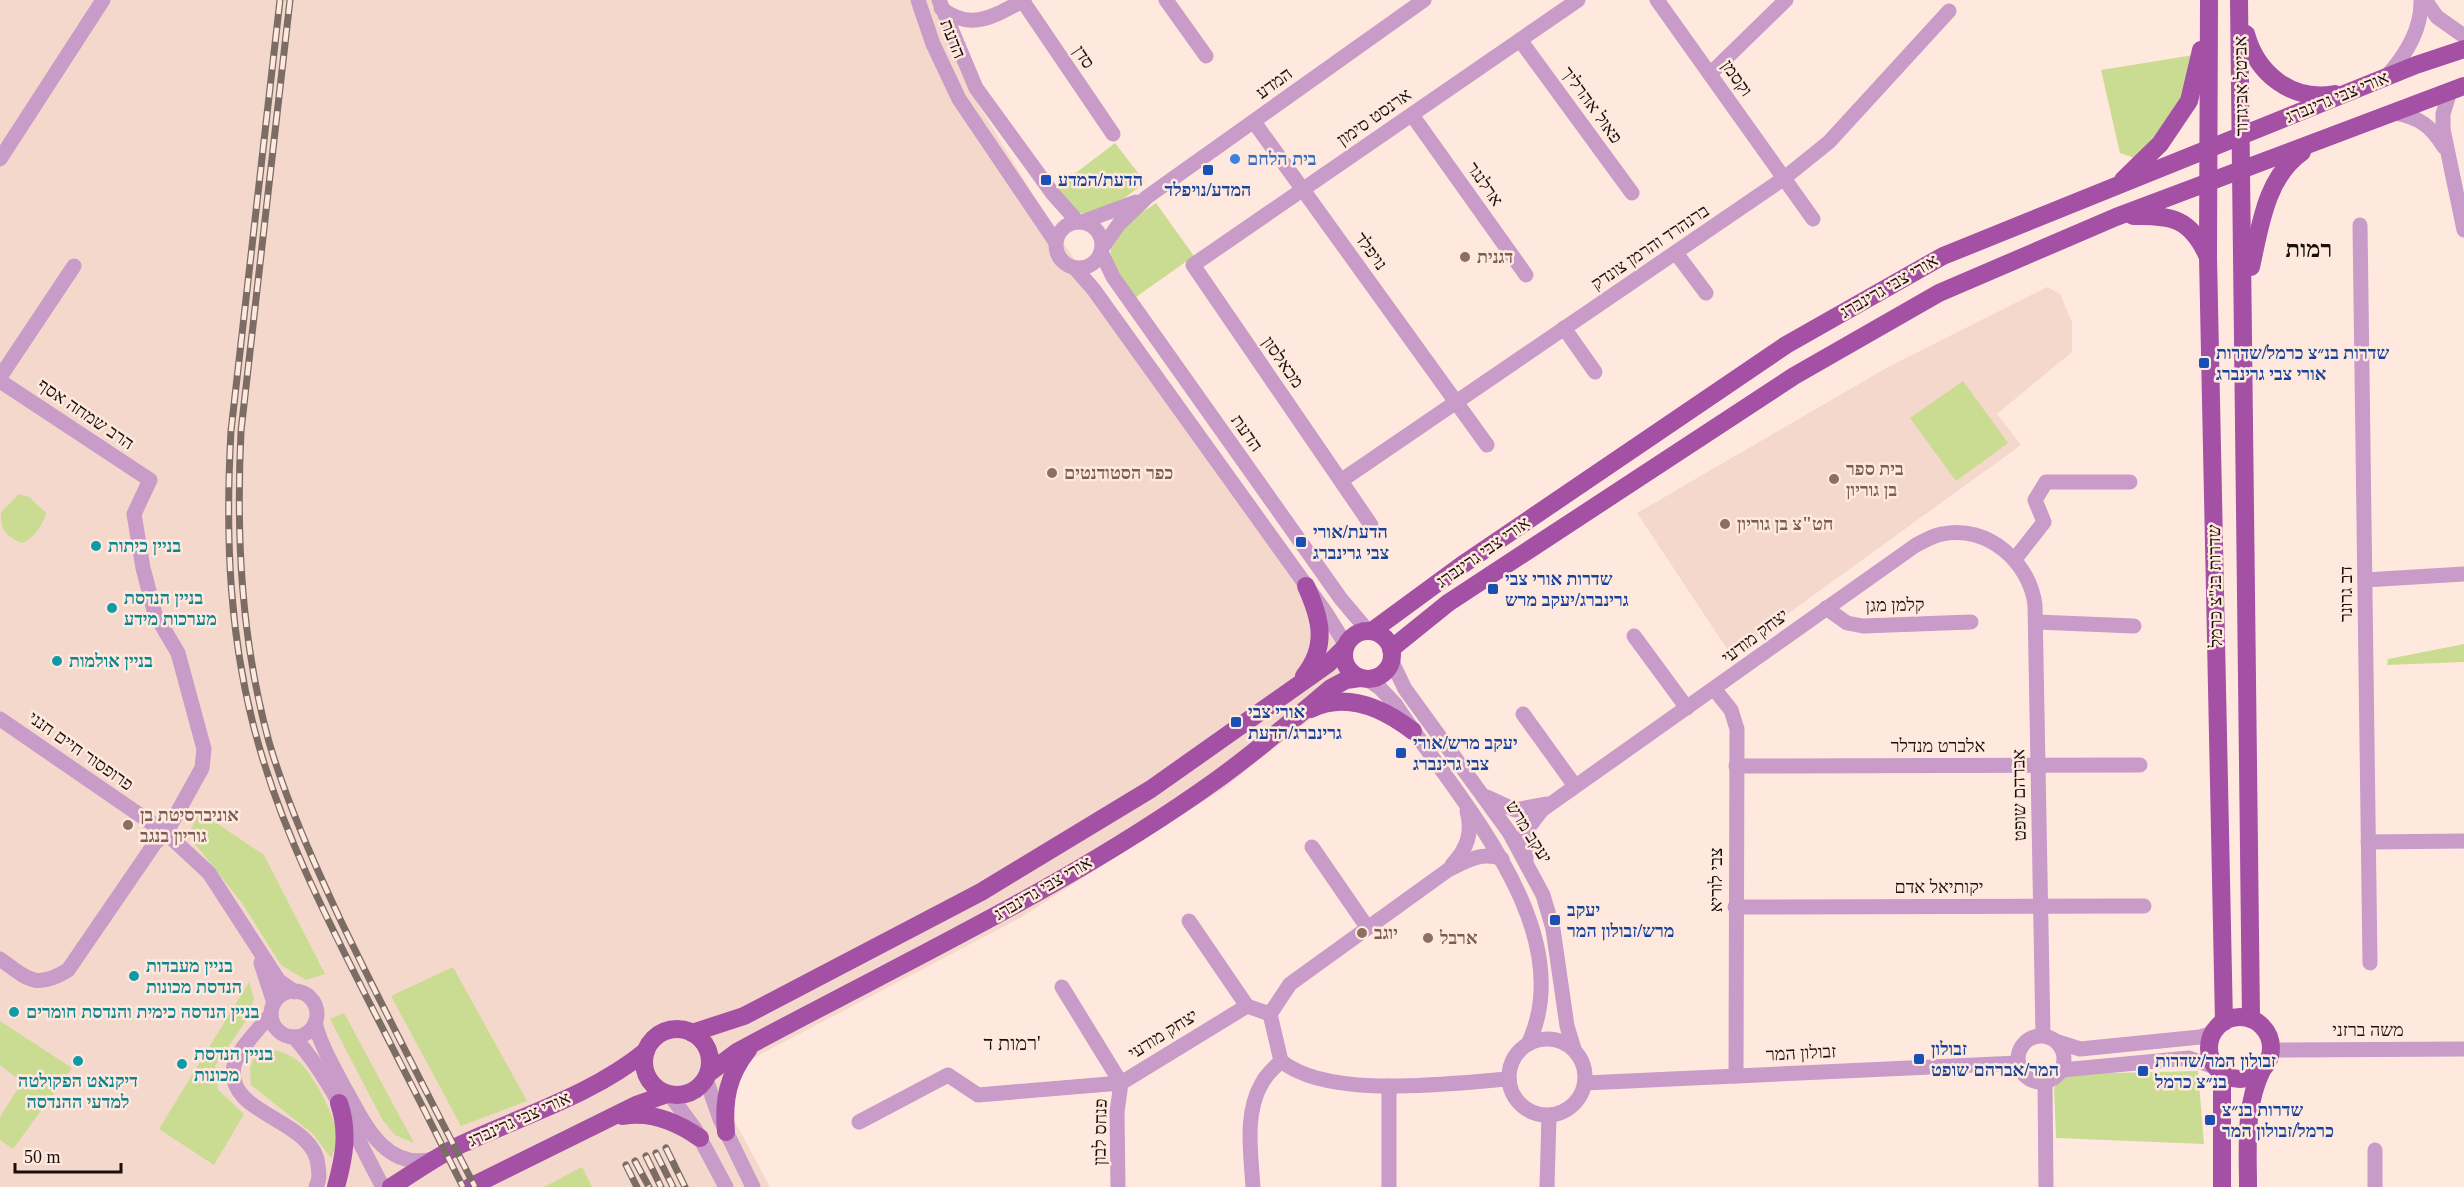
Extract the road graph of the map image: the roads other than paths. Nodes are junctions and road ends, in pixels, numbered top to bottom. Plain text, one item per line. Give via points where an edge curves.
1 (103, 0) edge
2 (918, 0) edge
3 (1023, 0) edge
4 (1166, 0) edge
5 (1424, 0) edge
6 (1578, 0) edge
7 (1657, 0) edge
8 (1786, 0) edge
9 (2423, 0) edge
10 (2209, 2) edge
11 (940, 4) edge
12 (2239, 5) edge
13 (1949, 11) dead end
14 (979, 21) junction
15 (2464, 36) edge
16 (1520, 40) junction
17 (2464, 49) edge
18 (960, 55) junction
19 (1206, 56) dead end
20 (1710, 74) junction
21 (2386, 77) junction
22 (2366, 86) junction
23 (2457, 88) edge
24 (2395, 112) junction
25 (1412, 114) junction
26 (1254, 122) junction
27 (1113, 134) dead end
28 (2242, 136) junction
29 (2317, 143) junction
30 (2207, 150) junction
31 (2449, 158) junction
32 (0, 159) edge
33 (2242, 171) junction
34 (1783, 179) junction
35 (2208, 183) junction
36 (2117, 186) junction
37 (1303, 190) junction
38 (1632, 193) dead end
39 (1147, 197) junction
40 (2116, 217) junction
41 (1813, 219) dead end
42 (1080, 222) junction
43 (2360, 225) dead end
44 (2464, 230) edge
45 (1055, 241) junction
46 (1102, 250) junction
47 (1676, 253) junction
48 (2208, 257) junction
49 (1193, 265) joint
50 (74, 266) dead end
51 (1075, 268) junction
52 (1526, 275) dead end
53 (1706, 293) dead end
54 (2244, 298) junction
55 (1564, 328) junction
56 (1595, 372) dead end
57 (0, 379) edge
58 (1456, 402) junction
59 (1487, 446) dead end
60 (1342, 480) junction
61 (2130, 482) dead end
62 (1371, 525) dead end
63 (1989, 540) joint
64 (2015, 559) junction
65 (2464, 574) edge
66 (2366, 580) junction
67 (1306, 586) junction
68 (1826, 608) junction
69 (1971, 622) dead end
70 (2036, 622) junction
71 (2134, 626) dead end
72 (1370, 631) junction
73 (1634, 636) dead end
74 (1345, 646) junction
75 (1391, 655) junction
76 (1363, 679) junction
77 (1291, 690) junction
78 (1715, 690) junction
79 (1687, 708) junction
80 (1523, 714) dead end
81 (1296, 717) junction
82 (0, 719) edge
83 (1413, 731) junction
84 (2038, 765) junction
85 (2140, 765) dead end
86 (1736, 766) junction
87 (1575, 786) junction
88 (1479, 791) junction
89 (1554, 801) junction
90 (1464, 805) junction
91 (165, 833) junction
92 (2464, 841) edge
93 (2368, 842) junction
94 (1312, 847) dead end
95 (1502, 860) junction
96 (1526, 860) junction
97 (1448, 870) junction
98 (2041, 906) junction
99 (2144, 906) dead end
100 (1736, 908) junction
101 (1189, 921) dead end
102 (1367, 927) junction
103 (257, 949) junction
104 (0, 959) edge
105 (2370, 963) dead end
106 (1062, 987) dead end
107 (295, 992) junction
108 (1247, 1006) junction
109 (272, 1008) junction
110 (1270, 1014) junction
111 (2251, 1019) junction
112 (315, 1023) junction
113 (2219, 1027) junction
114 (692, 1033) junction
115 (2043, 1035) junction
116 (288, 1036) junction
117 (758, 1040) junction
118 (2058, 1042) junction
119 (248, 1044) junction
120 (1528, 1044) junction
121 (1574, 1049) junction
122 (2464, 1049) edge
123 (2271, 1050) junction
124 (646, 1051) junction
125 (1281, 1061) junction
126 (2018, 1063) junction
127 (2062, 1070) junction
128 (2220, 1070) junction
129 (2262, 1070) junction
130 (708, 1076) junction
131 (1736, 1076) junction
132 (1509, 1079) junction
133 (2045, 1082) junction
134 (1121, 1083) junction
135 (1586, 1083) junction
136 (1389, 1086) junction
137 (668, 1094) junction
138 (339, 1103) junction
139 (1549, 1116) junction
140 (609, 1119) junction
141 (859, 1122) dead end
142 (726, 1132) junction
143 (700, 1138) junction
144 (2375, 1150) dead end
145 (436, 1158) junction
146 (316, 1187) edge
147 (336, 1187) edge
148 (383, 1187) edge
149 (392, 1187) edge
150 (470, 1187) edge
151 (726, 1187) edge
152 (753, 1187) edge
153 (1118, 1187) edge
154 (1253, 1187) edge
155 (1389, 1187) edge
156 (1547, 1187) edge
157 (2046, 1187) edge
158 (2222, 1187) edge
159 (2248, 1187) edge
160 (2374, 1187) edge

1 - 32 street
2 - 45 street, הדעת via 959,99
3 - 14 street
3 - 27 street, סדן
4 - 19 street
5 - 26 street, המדע
6 - 16 street, ארנסט סימון
7 - 20 street, וקסמן
8 - 20 street
9 - 15 street via 2437,17
9 - 21 street via 2413,37
10 - 30 main road, אביטל אביגדור
10 - 36 main road via 2189,101 2160,144
11 - 14 street via 958,20
11 - 18 street, הדעת
12 - 22 main road via 2251,53 2264,72 2289,89 2330,95
12 - 28 main road, אביטל אביגדור
13 - 34 street, ברנהרד והרמן צונדק via 1829,142
14 - 18 street via 966,37
16 - 25 street, ארנסט סימון
16 - 38 street, פאול אהרליך
17 - 21 main road, אורי צבי גרינברג
18 - 42 street, הדעת via 976,88 1008,134 1057,201
20 - 34 street, וקסמן
21 - 22 main road, אורי צבי גרינברג
22 - 28 main road, אורי צבי גרינברג
23 - 24 main road, אורי צבי גרינברג
23 - 31 street via 2443,114
24 - 29 main road, אורי צבי גרינברג
24 - 31 street via 2425,123
25 - 37 street, ארנסט סימון
25 - 52 street, ארלנגר
26 - 37 street, נויפלד
26 - 39 street, המדע
28 - 30 main road, אורי צבי גרינברג
28 - 33 main road, אביטל אביגדור
29 - 33 main road, אורי צבי גרינברג
29 - 54 main road via 2295,157 2276,181 2263,215
30 - 35 main road, שדרות בנ"צ כרמל
30 - 36 main road, אורי צבי גרינברג
31 - 44 street
33 - 35 main road, אורי צבי גרינברג
33 - 54 main road, שדרות בנ"צ כרמל
34 - 41 street, וקסמן
34 - 47 street, ברנהרד והרמן צונדק
35 - 40 main road, אורי צבי גרינברג
35 - 48 main road, שדרות בנ"צ כרמל
36 - 72 main road, אורי צבי גרינברג via 1943,256 1786,345
37 - 49 street, ארנסט סימון
37 - 58 street, נויפלד
39 - 42 street, המדע
39 - 46 street, המדע via 1119,224
40 - 48 main road via 2175,219 2200,239
40 - 75 main road, אורי צבי גרינברג via 1939,292 1794,376 1448,603
42 - 45 street via 1066,226
42 - 46 street via 1100,234
43 - 66 street, דב גרונר
45 - 51 street via 1060,259
46 - 51 street via 1094,263
46 - 72 street, הדעת via 1120,287 1341,599
47 - 53 street
47 - 55 street, ברנהרד והרמן צונדק
48 - 113 main road, שדרות בנ"צ כרמל
49 - 60 street, מכאלסון
50 - 57 street, הרב שמחה אסף
51 - 67 street
54 - 111 main road, שדרות בנ"צ כרמל
55 - 56 street
55 - 58 street, ברנהרד והרמן צונדק
57 - 91 street, הרב שמחה אסף via 150,480 134,514 143,568 155,614 178,653 204,749 202,768
58 - 59 street, נויפלד
58 - 60 street, ברנהרד והרמן צונדק
60 - 62 street, מכאלסון
61 - 64 street via 2046,482 2035,500 2044,522
63 - 64 street, אברהם שופט
63 - 68 street, יצחק מודעי via 1965,533 1942,534 1916,545
64 - 70 street, אברהם שופט via 2033,589
65 - 66 street
66 - 93 street, דב גרונר
67 - 74 street
67 - 77 main road via 1318,614 1321,641 1313,664
68 - 69 street, קלמן מגן via 1847,623 1863,626
68 - 78 street, יצחק מודעי
70 - 71 street
70 - 84 street, אברהם שופט
72 - 74 main road via 1355,635
72 - 75 main road via 1384,638
73 - 79 street
74 - 76 main road via 1343,655 1348,669
74 - 77 main road, אורי צבי גרינברג via 1328,664
75 - 76 main road via 1380,676
75 - 88 street, יעקב מרש via 1405,689
76 - 81 main road, אורי צבי גרינברג via 1338,683
76 - 83 street, יעקב מרש via 1385,692
77 - 114 main road, אורי צבי גרינברג via 1132,801 981,892 744,1016
78 - 79 street, יצחק מודעי
78 - 86 street, צבי לוריא via 1731,710 1737,729
79 - 87 street, יצחק מודעי
80 - 87 street
81 - 83 main road via 1320,705 1351,702 1371,706
81 - 117 main road, אורי צבי גרינברג via 1218,779 1129,837 994,917
82 - 91 street, פרופסור חיים חנני
83 - 90 street, יעקב מרש
84 - 85 street, אלברט מנדלר
84 - 86 street, אלברט מנדלר
84 - 98 street, אברהם שופט
86 - 100 street, צבי לוריא
87 - 89 street, יצחק מודעי
88 - 89 street, יצחק מודעי via 1497,804 1515,810
88 - 96 street, יעקב מרש
89 - 96 street, יצחק מודעי via 1527,827
90 - 95 street, יעקב מרש
90 - 97 street via 1470,825 1467,843
91 - 103 street, פרופסור חיים חנני via 209,873
91 - 104 street via 68,970 48,982 28,979
92 - 93 street
93 - 105 street, דב גרונר
94 - 102 street
95 - 97 street via 1476,857
95 - 120 street, יעקב מרש via 1525,906 1538,948 1539,1008
96 - 121 street, יעקב מרש via 1543,895 1553,929
97 - 102 street
98 - 99 street, יקותיאל אדם
98 - 100 street, יקותיאל אדם
98 - 115 street, אברהם שופט
100 - 131 street, צבי לוריא
101 - 108 street
102 - 110 street via 1290,984
103 - 107 street, פרופסור חיים חנני via 279,981
103 - 109 street, פרופסור חיים חנני
106 - 134 street, פנחס לבון
107 - 109 street via 283,994
107 - 112 street via 313,1003
108 - 110 street
108 - 134 street, יצחק מודעי
109 - 116 street via 274,1026
109 - 119 street
110 - 125 street
111 - 113 main road via 2232,1018
111 - 123 main road via 2266,1031
112 - 116 street via 306,1034
112 - 145 street via 327,1054 369,1131 408,1161 418,1163
113 - 118 street via 2200,1037 2080,1049
113 - 128 main road via 2210,1051
114 - 124 main road via 681,1029 665,1031 651,1041
114 - 130 main road via 707,1047 711,1061
115 - 118 street
115 - 126 street via 2024,1043 2019,1049
116 - 119 street via 264,1035
116 - 138 street via 314,1061
117 - 130 main road, אורי צבי גרינברג
117 - 142 main road via 737,1065 728,1086
118 - 127 street via 2064,1055
119 - 146 street via 234,1066 239,1091 253,1105 308,1140 317,1154 320,1180
120 - 121 street via 1552,1039
120 - 132 street via 1513,1059
121 - 135 street via 1581,1059
122 - 123 street, משה ברזני
123 - 129 main road
124 - 137 main road via 647,1076 655,1087
124 - 145 main road, אורי צבי גרינברג via 592,1086
125 - 136 street via 1306,1076
125 - 154 street via 1262,1082 1254,1101 1250,1130
126 - 131 street, זבולון המר
126 - 133 street via 2031,1080
127 - 128 street via 2189,1058
127 - 133 street
128 - 129 main road via 2230,1077 2247,1078
128 - 158 main road
129 - 159 main road via 2249,1115
130 - 137 main road via 691,1093
130 - 142 street via 714,1106
131 - 135 street, זבולון המר
132 - 136 street
132 - 139 street via 1511,1091 1522,1105
133 - 157 street
134 - 141 street, יצחק מודעי via 978,1095 948,1075
134 - 153 street, פנחס לבון via 1117,1112
135 - 139 street via 1577,1102
136 - 155 street
137 - 140 main road, אורי צבי גרינברג
137 - 143 street
138 - 147 main road via 345,1137
138 - 148 street
139 - 156 street
140 - 143 main road via 658,1117
140 - 150 main road, אורי צבי גרינברג
142 - 152 street
143 - 151 street
144 - 160 street
145 - 149 main road, אורי צבי גרינברג

